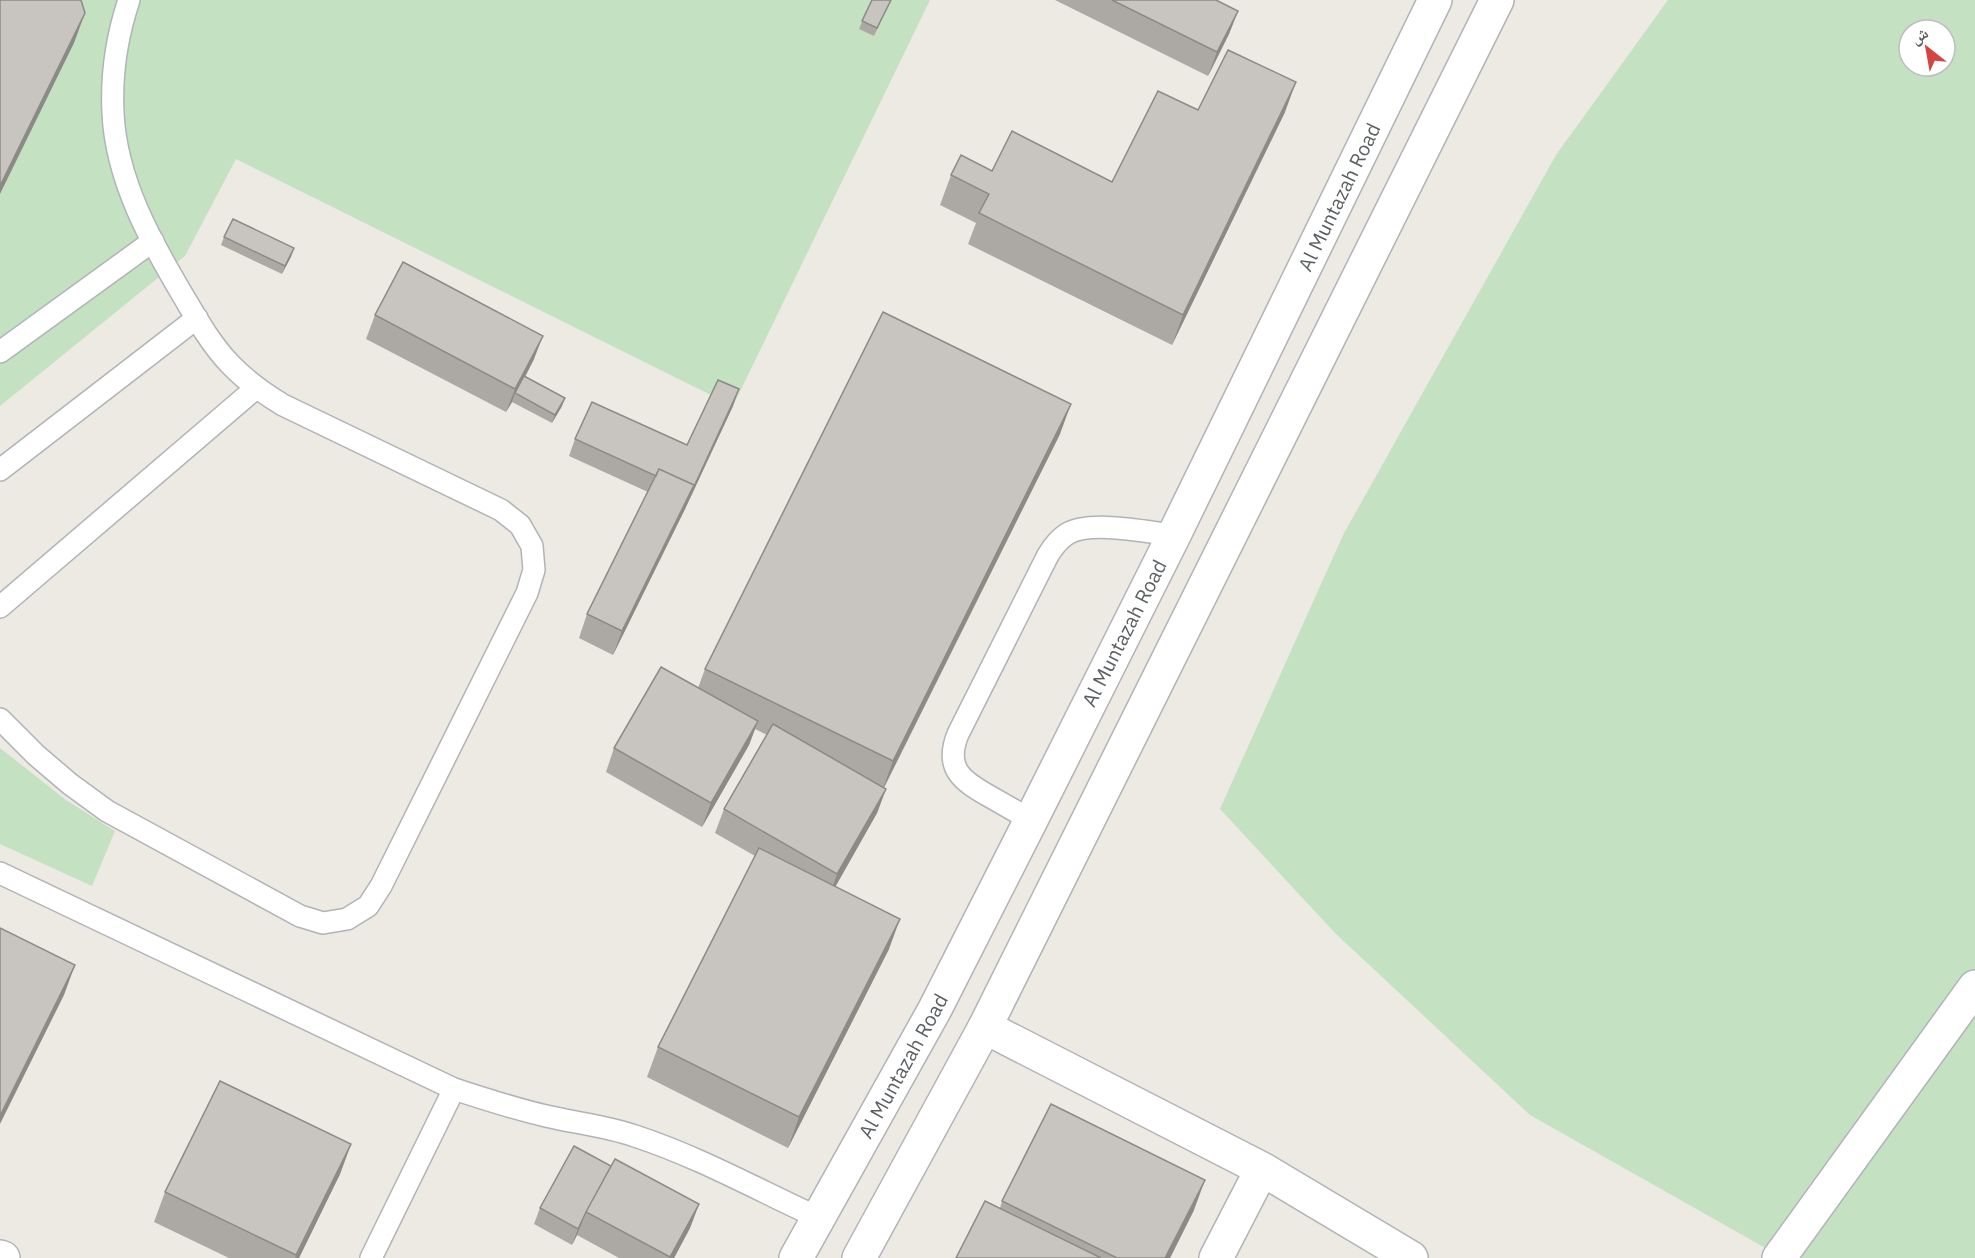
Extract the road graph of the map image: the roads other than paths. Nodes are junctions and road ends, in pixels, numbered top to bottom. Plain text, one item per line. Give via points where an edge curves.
1 (129, 0) edge
2 (1435, 0) edge
3 (1497, 0) edge
4 (153, 241) junction
5 (196, 318) junction
6 (0, 352) edge
7 (256, 388) junction
8 (0, 470) edge
9 (1174, 535) junction
10 (0, 607) edge
11 (0, 719) edge
12 (1031, 820) junction
13 (0, 873) edge
14 (1975, 987) edge
15 (986, 1027) junction
16 (454, 1089) junction
17 (1262, 1169) junction
18 (819, 1218) junction
19 (864, 1257) edge
20 (371, 1258) edge
21 (796, 1258) edge
22 (1216, 1258) edge
23 (1411, 1258) edge
24 (1779, 1258) edge

1 - 4 lane via 114,68 113,113 119,158 130,193
2 - 9 street, Al Muntazah Road
3 - 15 street
4 - 5 lane
4 - 6 lane
5 - 7 lane via 228,363
5 - 8 lane
7 - 10 lane
7 - 11 lane via 283,405 501,510 520,525 532,546 534,570 527,593 368,906 347,919 323,923 300,916 107,811 36,755
9 - 12 street, Al Muntazah Road
9 - 12 lane via 1093,527 1066,534 1048,555 979,692 953,746 958,773 967,784
12 - 18 street, Al Muntazah Road via 935,1009
13 - 16 lane
14 - 24 street
15 - 17 street
15 - 19 street
16 - 18 lane via 498,1104 597,1125 652,1142
16 - 20 lane
17 - 22 street
17 - 23 street
18 - 21 street, Al Muntazah Road

